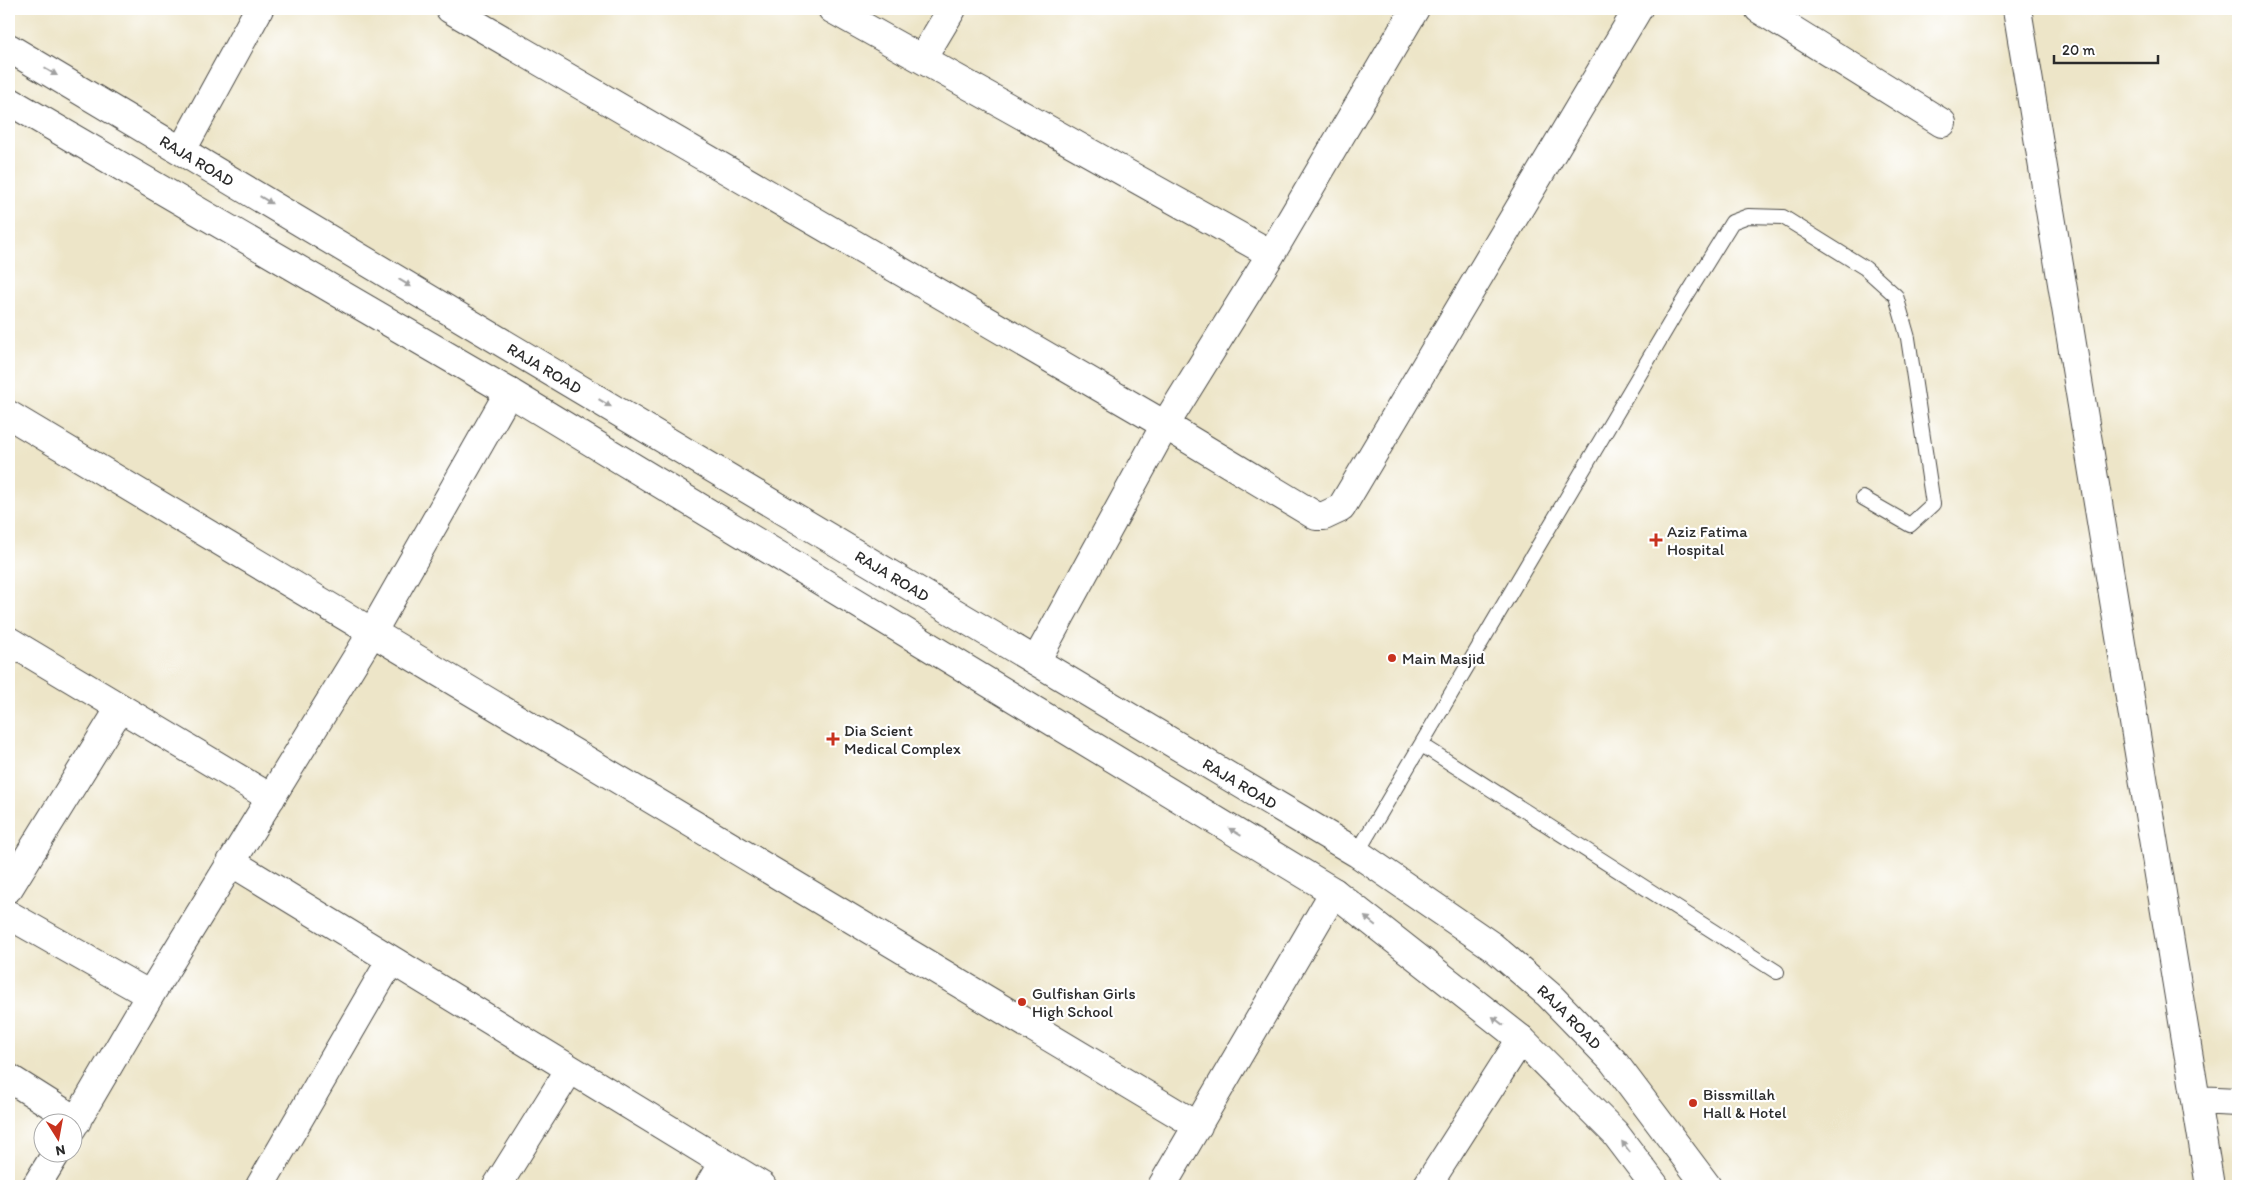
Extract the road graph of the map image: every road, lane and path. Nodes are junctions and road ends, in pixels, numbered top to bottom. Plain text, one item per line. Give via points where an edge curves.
1 (259, 9) edge
2 (450, 9) edge
3 (832, 9) edge
4 (952, 9) edge
5 (1415, 9) edge
6 (1638, 9) edge
7 (1758, 9) edge
8 (2017, 9) edge
9 (490, 19) edge
10 (9, 48) edge
11 (922, 59) junction
12 (9, 100) edge
13 (1942, 123) dead end
14 (182, 150) junction
15 (234, 181) junction
16 (214, 220) junction
17 (1271, 254) junction
18 (509, 392) junction
19 (9, 415) edge
20 (1165, 425) junction
21 (1863, 498) dead end
22 (373, 631) junction
23 (9, 640) edge
24 (1036, 661) junction
25 (120, 708) junction
26 (1422, 745) junction
27 (271, 798) junction
28 (1357, 853) junction
29 (231, 862) junction
30 (9, 888) edge
31 (1334, 892) junction
32 (9, 915) edge
33 (391, 960) junction
34 (1778, 972) dead end
35 (150, 995) junction
36 (1521, 1039) junction
37 (570, 1070) junction
38 (9, 1078) edge
39 (2196, 1100) junction
40 (2238, 1102) edge
41 (57, 1112) edge
42 (82, 1113) edge
43 (1198, 1126) junction
44 (51, 1162) edge
45 (723, 1162) junction
46 (36, 1186) edge
47 (260, 1186) edge
48 (497, 1186) edge
49 (709, 1186) edge
50 (762, 1186) edge
51 (1162, 1186) edge
52 (1427, 1186) edge
53 (1655, 1186) edge
54 (1707, 1186) edge
55 (2210, 1186) edge

1 - 14 street
2 - 9 street
3 - 11 street
4 - 11 street
5 - 17 street
6 - 20 street via 1341,508 1316,516
7 - 13 street
8 - 39 street
9 - 20 street
10 -> 14 street, RAJA ROAD
11 - 17 street
12 - 16 street
14 - 15 street, RAJA ROAD
15 - 16 street
15 -> 24 street, RAJA ROAD
16 - 18 street
17 - 20 street
18 - 22 street
31 -> 18 street
19 - 22 street
20 - 24 street
21 - 26 lane via 1910,526 1933,504 1908,338 1896,296 1865,268 1783,217 1748,216 1732,222
22 - 27 street
22 - 43 street
23 - 25 street
24 - 28 street, RAJA ROAD
25 - 27 street
25 - 30 street
26 - 28 lane
26 - 34 lane
27 - 29 street
28 - 54 street, RAJA ROAD via 1492,946 1550,995 1613,1061
29 - 33 street
29 - 35 street
36 -> 31 street
31 - 43 street
32 - 35 street
33 - 37 street
33 - 47 street
35 - 42 street
36 - 52 street
53 -> 36 street via 1615,1133
37 - 45 street
37 - 48 street
38 - 41 street
39 - 40 street
39 - 55 street
43 - 51 street
44 - 46 street
45 - 49 street
45 - 50 street

